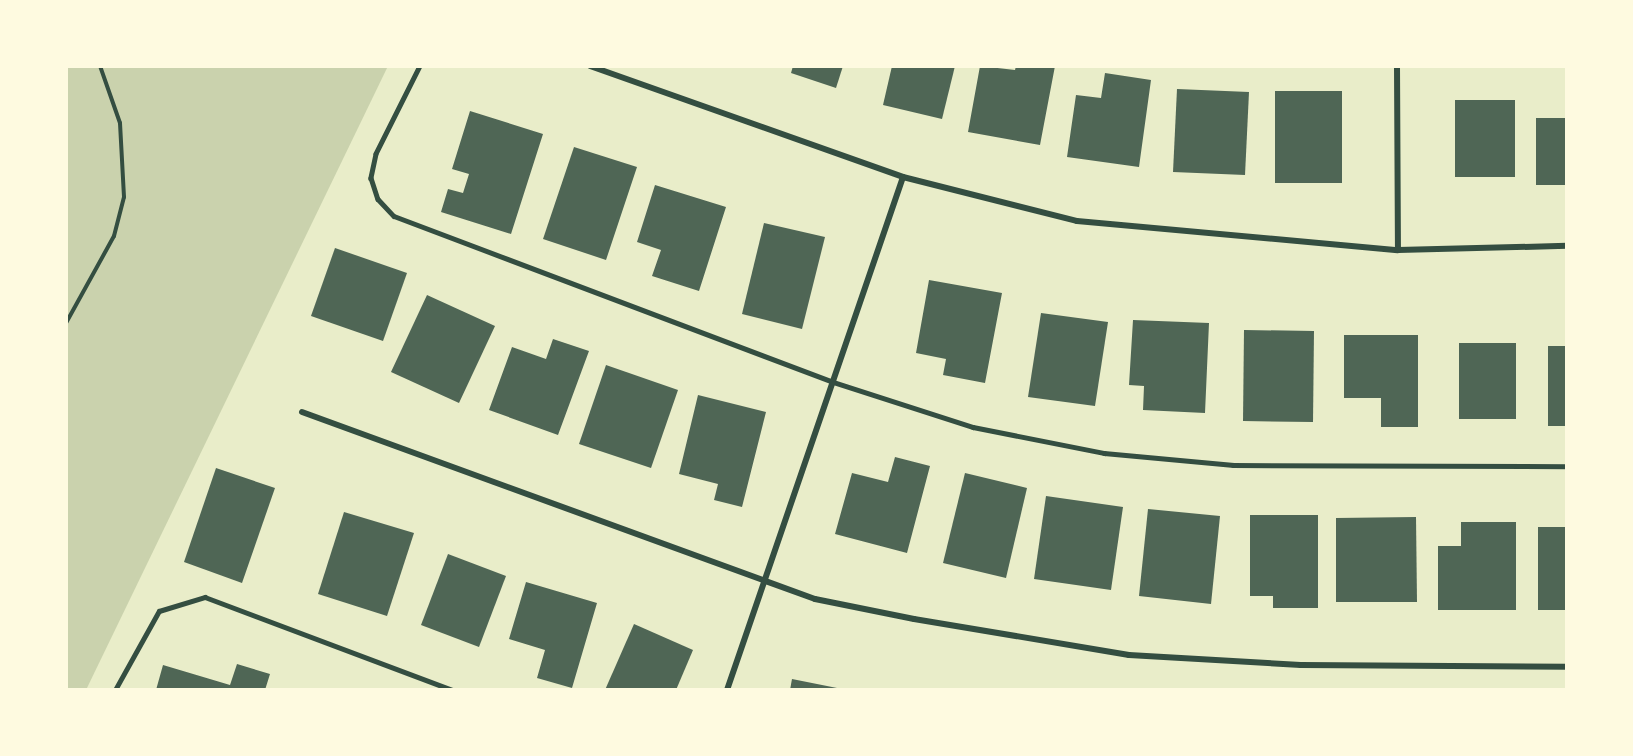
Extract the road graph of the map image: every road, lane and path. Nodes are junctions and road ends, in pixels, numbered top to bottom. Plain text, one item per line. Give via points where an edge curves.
1 (100, 66) edge
2 (420, 66) edge
3 (590, 66) edge
4 (1397, 66) edge
5 (903, 177) junction
6 (1567, 246) edge
7 (1398, 250) junction
8 (66, 323) edge
9 (833, 382) junction
10 (302, 412) dead end
11 (1567, 466) edge
12 (766, 579) junction
13 (1567, 667) edge
14 (115, 690) edge
15 (453, 690) edge
16 (727, 690) edge

1 - 8 path via 120,123 124,197 114,236
2 - 9 lane via 376,154 371,178 378,199 394,216
3 - 5 street
4 - 7 street
5 - 7 street via 1077,220
5 - 9 street
6 - 7 street
9 - 11 lane via 972,427 1104,453 1233,465
9 - 12 street
10 - 12 street
12 - 13 street via 848,605 1129,655 1300,665
12 - 16 street
14 - 15 lane via 159,611 205,597

